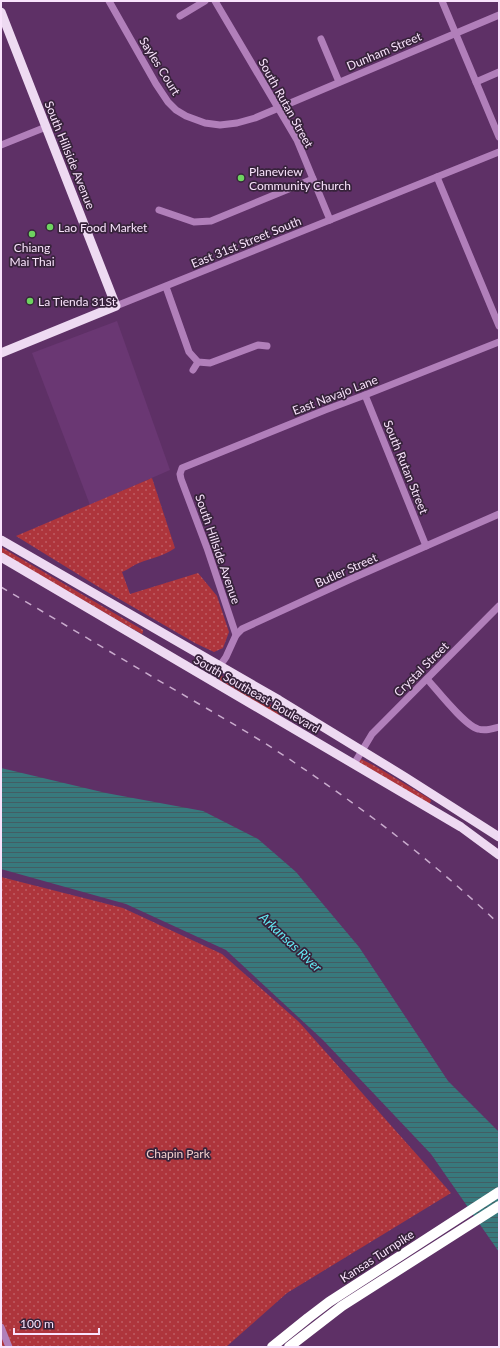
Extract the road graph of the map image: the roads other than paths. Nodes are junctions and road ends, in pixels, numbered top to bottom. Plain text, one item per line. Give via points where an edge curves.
1 (109, 1) edge
2 (206, 1) edge
3 (215, 1) edge
4 (442, 1) edge
5 (1, 12) edge
6 (499, 15) edge
7 (180, 16) dead end
8 (456, 33) junction
9 (321, 39) dead end
10 (499, 72) edge
11 (339, 82) junction
12 (476, 82) junction
13 (278, 108) junction
14 (46, 128) junction
15 (499, 137) edge
16 (1, 145) edge
17 (499, 152) edge
18 (437, 177) junction
19 (313, 179) junction
20 (158, 210) dead end
21 (330, 220) junction
22 (166, 286) junction
23 (116, 306) junction
24 (499, 326) edge
25 (499, 342) edge
26 (267, 346) dead end
27 (1, 353) edge
28 (198, 362) junction
29 (193, 370) dead end
30 (365, 396) junction
31 (180, 471) joint
32 (499, 514) edge
33 (1, 540) edge
34 (426, 546) junction
35 (1, 557) edge
36 (499, 606) edge
37 (236, 635) junction
38 (220, 666) junction
39 (426, 679) junction
40 (210, 680) junction
41 (499, 727) edge
42 (361, 750) junction
43 (354, 764) junction
44 (499, 837) edge
45 (499, 855) edge
46 (499, 1192) edge
47 (499, 1206) edge
48 (1, 1327) edge
49 (10, 1347) edge
50 (272, 1347) edge
51 (289, 1347) edge

1 - 13 street, Sayles Court via 168,102 186,116 205,123 237,124
2 - 7 street
3 - 13 street, South Rutan Street
4 - 8 street
5 - 14 main road, South Hillside Avenue
6 - 8 street, Dunham Street
8 - 11 street, Dunham Street
8 - 12 street
9 - 11 street
10 - 12 street
11 - 13 street, Dunham Street
12 - 15 street
13 - 19 street, South Rutan Street via 297,140
14 - 16 street
14 - 23 main road, South Hillside Avenue
17 - 18 street, East 31st Street South
18 - 21 street, East 31st Street South
18 - 24 street
19 - 20 street via 211,221 194,222
19 - 21 street, South Rutan Street
21 - 22 street, East 31st Street South
22 - 23 street, East 31st Street South
22 - 28 street via 189,352
23 - 27 main road, East 31st Street South
25 - 30 street, East Navajo Lane
26 - 28 street via 258,345 217,362
28 - 29 street
30 - 31 street, East Navajo Lane via 213,454 185,466
30 - 34 street, South Rutan Street
31 - 37 street, South Hillside Avenue
32 - 34 street, Butler Street
33 - 38 main road, South Southeast Boulevard
34 - 37 street, Butler Street via 242,629
35 - 40 main road, South Southeast Boulevard
36 - 39 street, Crystal Street
37 - 38 street
38 - 40 street
38 - 42 main road, South Southeast Boulevard
39 - 41 street via 473,727 489,730
39 - 42 street, Crystal Street via 372,734
40 - 43 main road, South Southeast Boulevard
42 - 43 street, Crystal Street
42 - 44 main road, South Southeast Boulevard
43 - 45 main road, South Southeast Boulevard via 461,827
46 - 50 highway, Kansas Turnpike via 329,1302
47 - 51 highway, Kansas Turnpike via 342,1306
48 - 49 street

